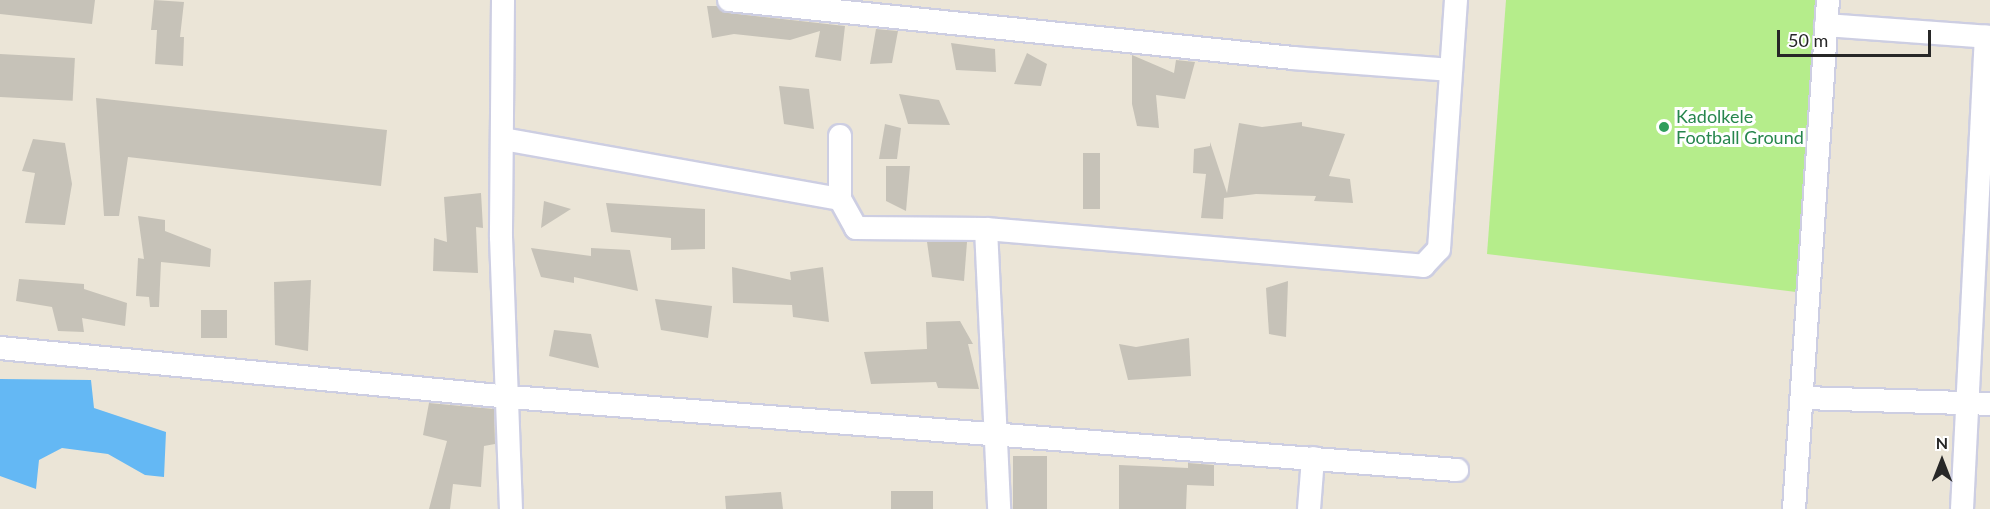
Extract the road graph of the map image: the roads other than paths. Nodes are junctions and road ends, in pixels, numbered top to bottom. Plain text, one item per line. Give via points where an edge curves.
1 (503, 0) edge
2 (729, 0) edge
3 (1456, 0) edge
4 (1828, 0) edge
5 (1826, 25) junction
6 (1988, 37) edge
7 (1451, 70) junction
8 (840, 136) dead end
9 (503, 139) junction
10 (840, 199) junction
11 (986, 229) junction
12 (0, 348) edge
13 (510, 397) junction
14 (1804, 398) junction
15 (1965, 403) junction
16 (1990, 404) edge
17 (993, 435) junction
18 (1313, 458) junction
19 (1458, 470) dead end
20 (511, 509) edge
21 (999, 509) edge
22 (1309, 509) edge
23 (1794, 509) edge
24 (1962, 509) edge

1 - 9 street
2 - 7 street via 1293,58
3 - 7 street
4 - 5 street
5 - 6 street
5 - 14 street
6 - 15 street
7 - 11 street via 1439,249 1423,266
8 - 10 street
9 - 10 street
9 - 13 street via 501,237
10 - 11 street via 856,228
11 - 17 street
12 - 13 street
13 - 17 street
13 - 20 street
14 - 15 street
14 - 23 street
15 - 16 street
15 - 24 street
17 - 18 street
17 - 21 street
18 - 19 street
18 - 22 street

